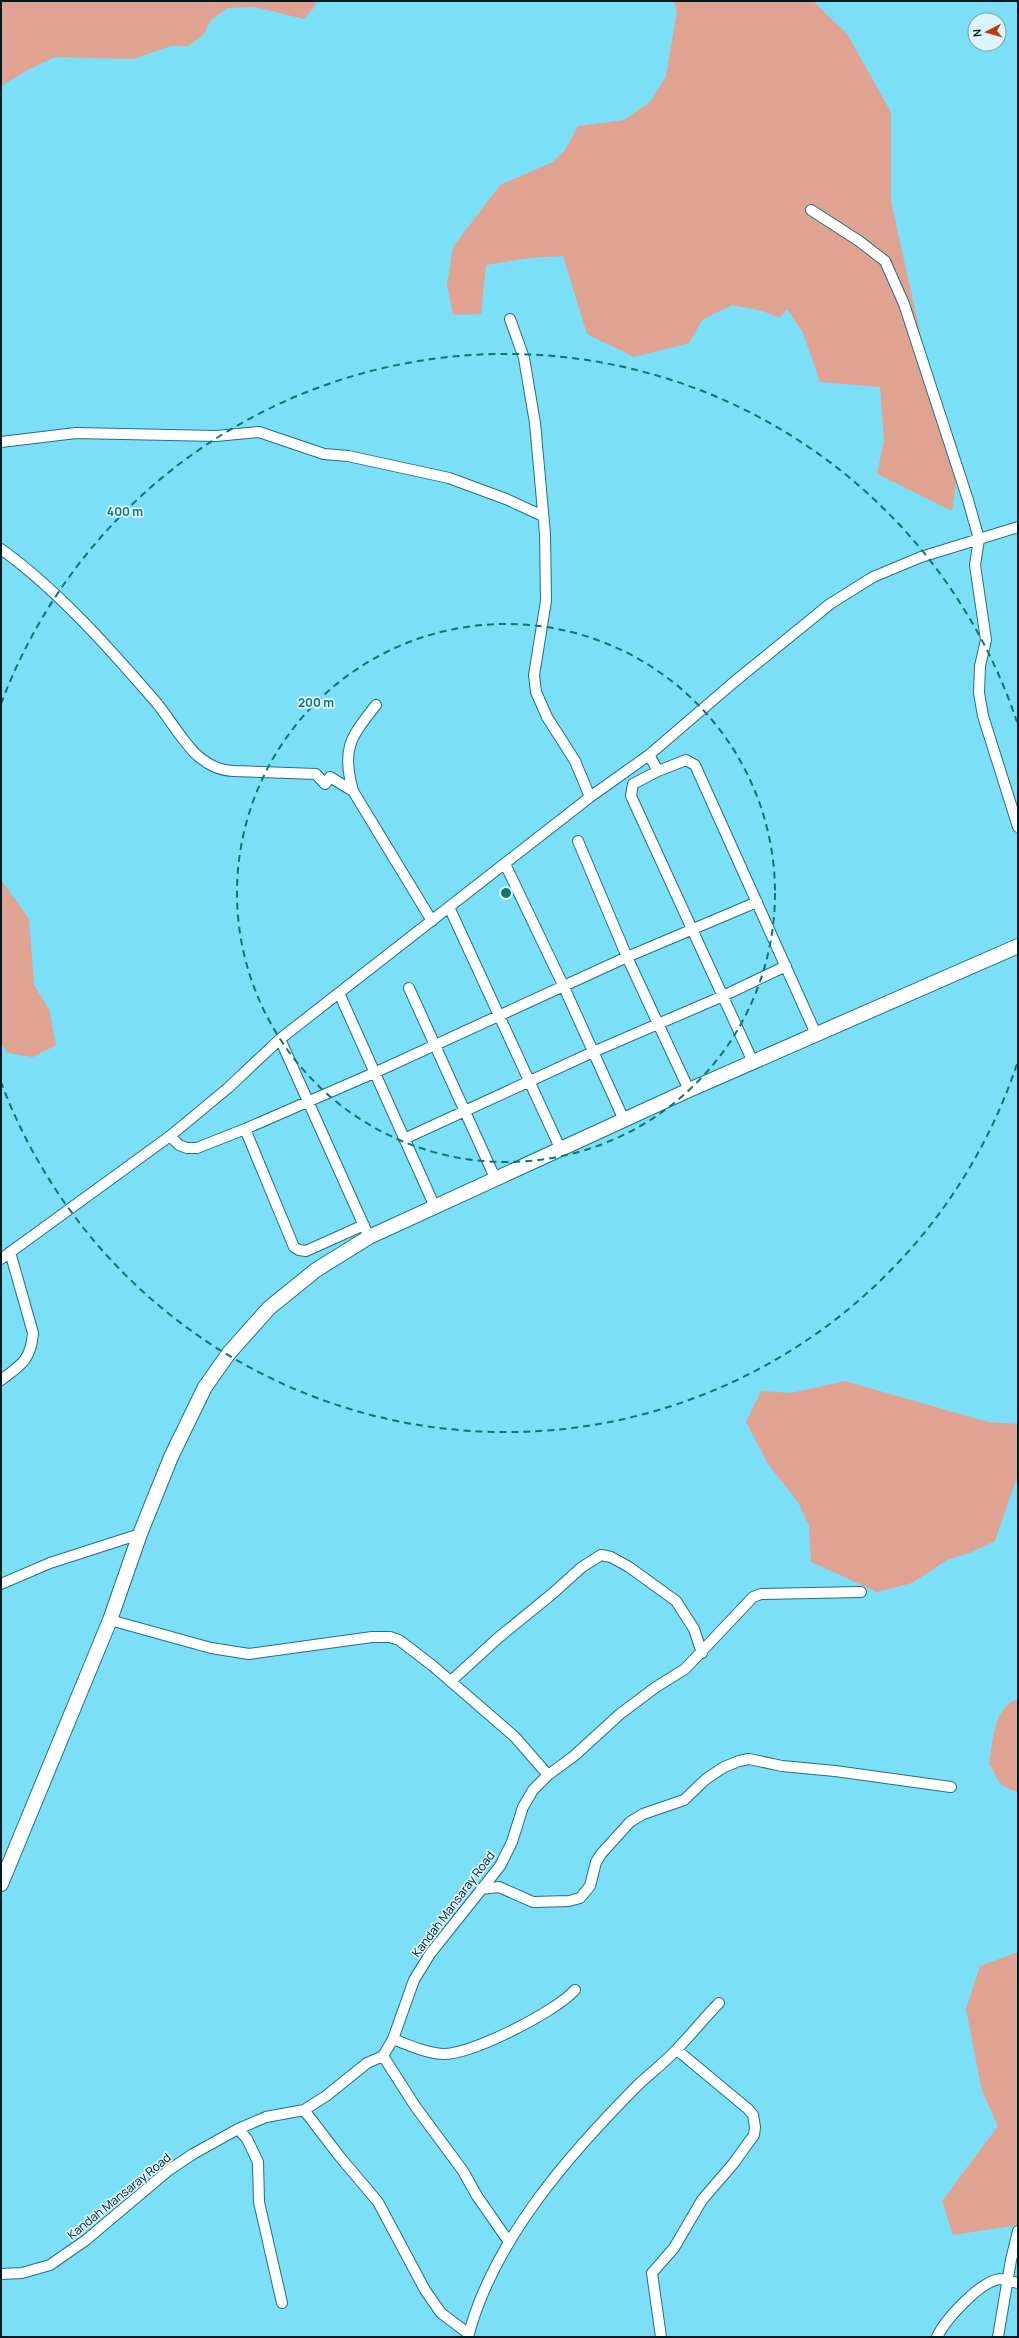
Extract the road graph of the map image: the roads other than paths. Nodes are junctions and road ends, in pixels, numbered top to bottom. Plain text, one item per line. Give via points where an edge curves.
1 (811, 210) dead end
2 (510, 319) dead end
3 (1, 442) edge
4 (543, 516) junction
5 (1018, 527) edge
6 (979, 539) junction
7 (1, 549) edge
8 (376, 705) dead end
9 (650, 755) junction
10 (658, 771) junction
11 (353, 791) junction
12 (590, 797) junction
13 (1018, 827) edge
14 (578, 841) dead end
15 (505, 864) junction
16 (757, 902) junction
17 (449, 907) junction
18 (432, 921) junction
19 (692, 929) junction
20 (1018, 946) edge
21 (627, 957) junction
22 (786, 966) junction
23 (563, 986) junction
24 (409, 988) dead end
25 (340, 993) junction
26 (723, 996) junction
27 (500, 1016) junction
28 (659, 1023) junction
29 (816, 1034) junction
30 (280, 1039) junction
31 (435, 1045) junction
32 (594, 1052) junction
33 (753, 1062) junction
34 (374, 1073) junction
35 (530, 1082) junction
36 (689, 1090) junction
37 (308, 1102) junction
38 (465, 1111) junction
39 (624, 1120) junction
40 (245, 1129) junction
41 (170, 1136) junction
42 (404, 1139) junction
43 (561, 1150) junction
44 (496, 1180) junction
45 (435, 1207) junction
46 (367, 1231) junction
47 (10, 1252) junction
48 (1, 1259) edge
49 (1, 1380) edge
50 (140, 1534) junction
51 (1, 1584) edge
52 (860, 1592) dead end
53 (110, 1620) junction
54 (702, 1653) junction
55 (451, 1681) junction
56 (548, 1775) junction
57 (951, 1787) dead end
58 (1, 1884) edge
59 (481, 1889) junction
60 (575, 1990) dead end
61 (719, 2003) dead end
62 (393, 2039) junction
63 (677, 2050) junction
64 (383, 2056) junction
65 (304, 2110) junction
66 (238, 2129) junction
67 (1018, 2231) edge
68 (509, 2242) junction
69 (1, 2274) edge
70 (1013, 2282) edge
71 (282, 2303) dead end
72 (468, 2336) edge
73 (661, 2337) edge
74 (937, 2337) edge
75 (998, 2337) edge

1 - 6 street via 859,240 885,261 904,304
2 - 4 street via 524,358 535,423
3 - 4 street via 76,434 216,436 259,432 324,454 348,456 449,478
4 - 12 street via 546,601 534,675 536,692 547,717 575,761
5 - 6 street
6 - 9 street via 922,557 873,578 830,604
6 - 13 street via 975,565 986,640 980,666 979,693 983,716
7 - 11 street via 36,578 95,635 167,716 196,754 211,766 233,771 316,774 325,784 330,777
8 - 11 street via 353,734 348,752 348,772
9 - 10 street
9 - 12 street
10 - 16 street via 686,760 695,765
10 - 19 street via 632,784 631,796
11 - 18 street
12 - 15 street
14 - 21 street
15 - 17 street
15 - 23 street
16 - 19 street
16 - 22 street
17 - 18 street
17 - 27 street
18 - 25 street
19 - 21 street
19 - 26 street
20 - 29 main road
21 - 23 street
21 - 28 street
22 - 26 street
22 - 29 street
23 - 27 street
23 - 32 street
24 - 31 street
25 - 30 street
25 - 34 street
26 - 28 street
26 - 33 street
27 - 31 street
27 - 35 street
28 - 32 street
28 - 36 street
29 - 33 main road
30 - 37 street
30 - 41 street via 228,1088
31 - 34 street
31 - 38 street
32 - 35 street
32 - 39 street
33 - 36 main road
34 - 37 street
34 - 42 street
35 - 38 street
35 - 43 street
36 - 39 main road
37 - 40 street
37 - 46 street
38 - 42 street
38 - 44 street
39 - 43 main road
40 - 41 street via 197,1148 179,1145
40 - 46 street via 294,1246 306,1251
41 - 47 street
42 - 45 street
43 - 44 main road
44 - 45 main road
45 - 46 main road
46 - 50 main road via 269,1308 229,1352 206,1387 174,1451
47 - 48 street
47 - 49 street via 33,1333 32,1345 26,1360
50 - 51 street via 50,1563
50 - 53 main road
52 - 54 street, Kandah Mansaray Road via 761,1594 753,1597
53 - 55 street via 211,1648 249,1654 372,1637 390,1637 411,1648
53 - 58 main road
54 - 55 street via 694,1629 676,1601 629,1567 611,1557 601,1555 582,1567
54 - 56 street, Kandah Mansaray Road via 685,1669 620,1714 574,1756
55 - 56 street via 515,1736
56 - 59 street, Kandah Mansaray Road via 533,1790 523,1808 503,1860
57 - 59 street via 782,1766 749,1759 739,1761 706,1779 684,1800 643,1814 630,1822 596,1862 590,1886 580,1898 569,1901 533,1902 499,1887
59 - 62 street, Kandah Mansaray Road via 430,1954 414,1980
60 - 62 street via 554,2008 462,2051 443,2054 418,2049
61 - 63 street
62 - 64 street, Kandah Mansaray Road
63 - 68 street via 641,2082 594,2132 558,2174
63 - 73 street via 748,2109 753,2115 755,2127 754,2135 702,2200 674,2248 652,2273
64 - 65 street, Kandah Mansaray Road via 368,2063
64 - 68 street
65 - 66 street, Kandah Mansaray Road via 266,2117
65 - 72 street via 378,2202 441,2313
66 - 69 street, Kandah Mansaray Road via 169,2170 86,2240 50,2265 22,2273
66 - 71 street via 247,2139 258,2162 259,2202
67 - 70 street
68 - 72 street via 485,2287
70 - 74 street via 999,2279 988,2283 943,2326
70 - 75 street

